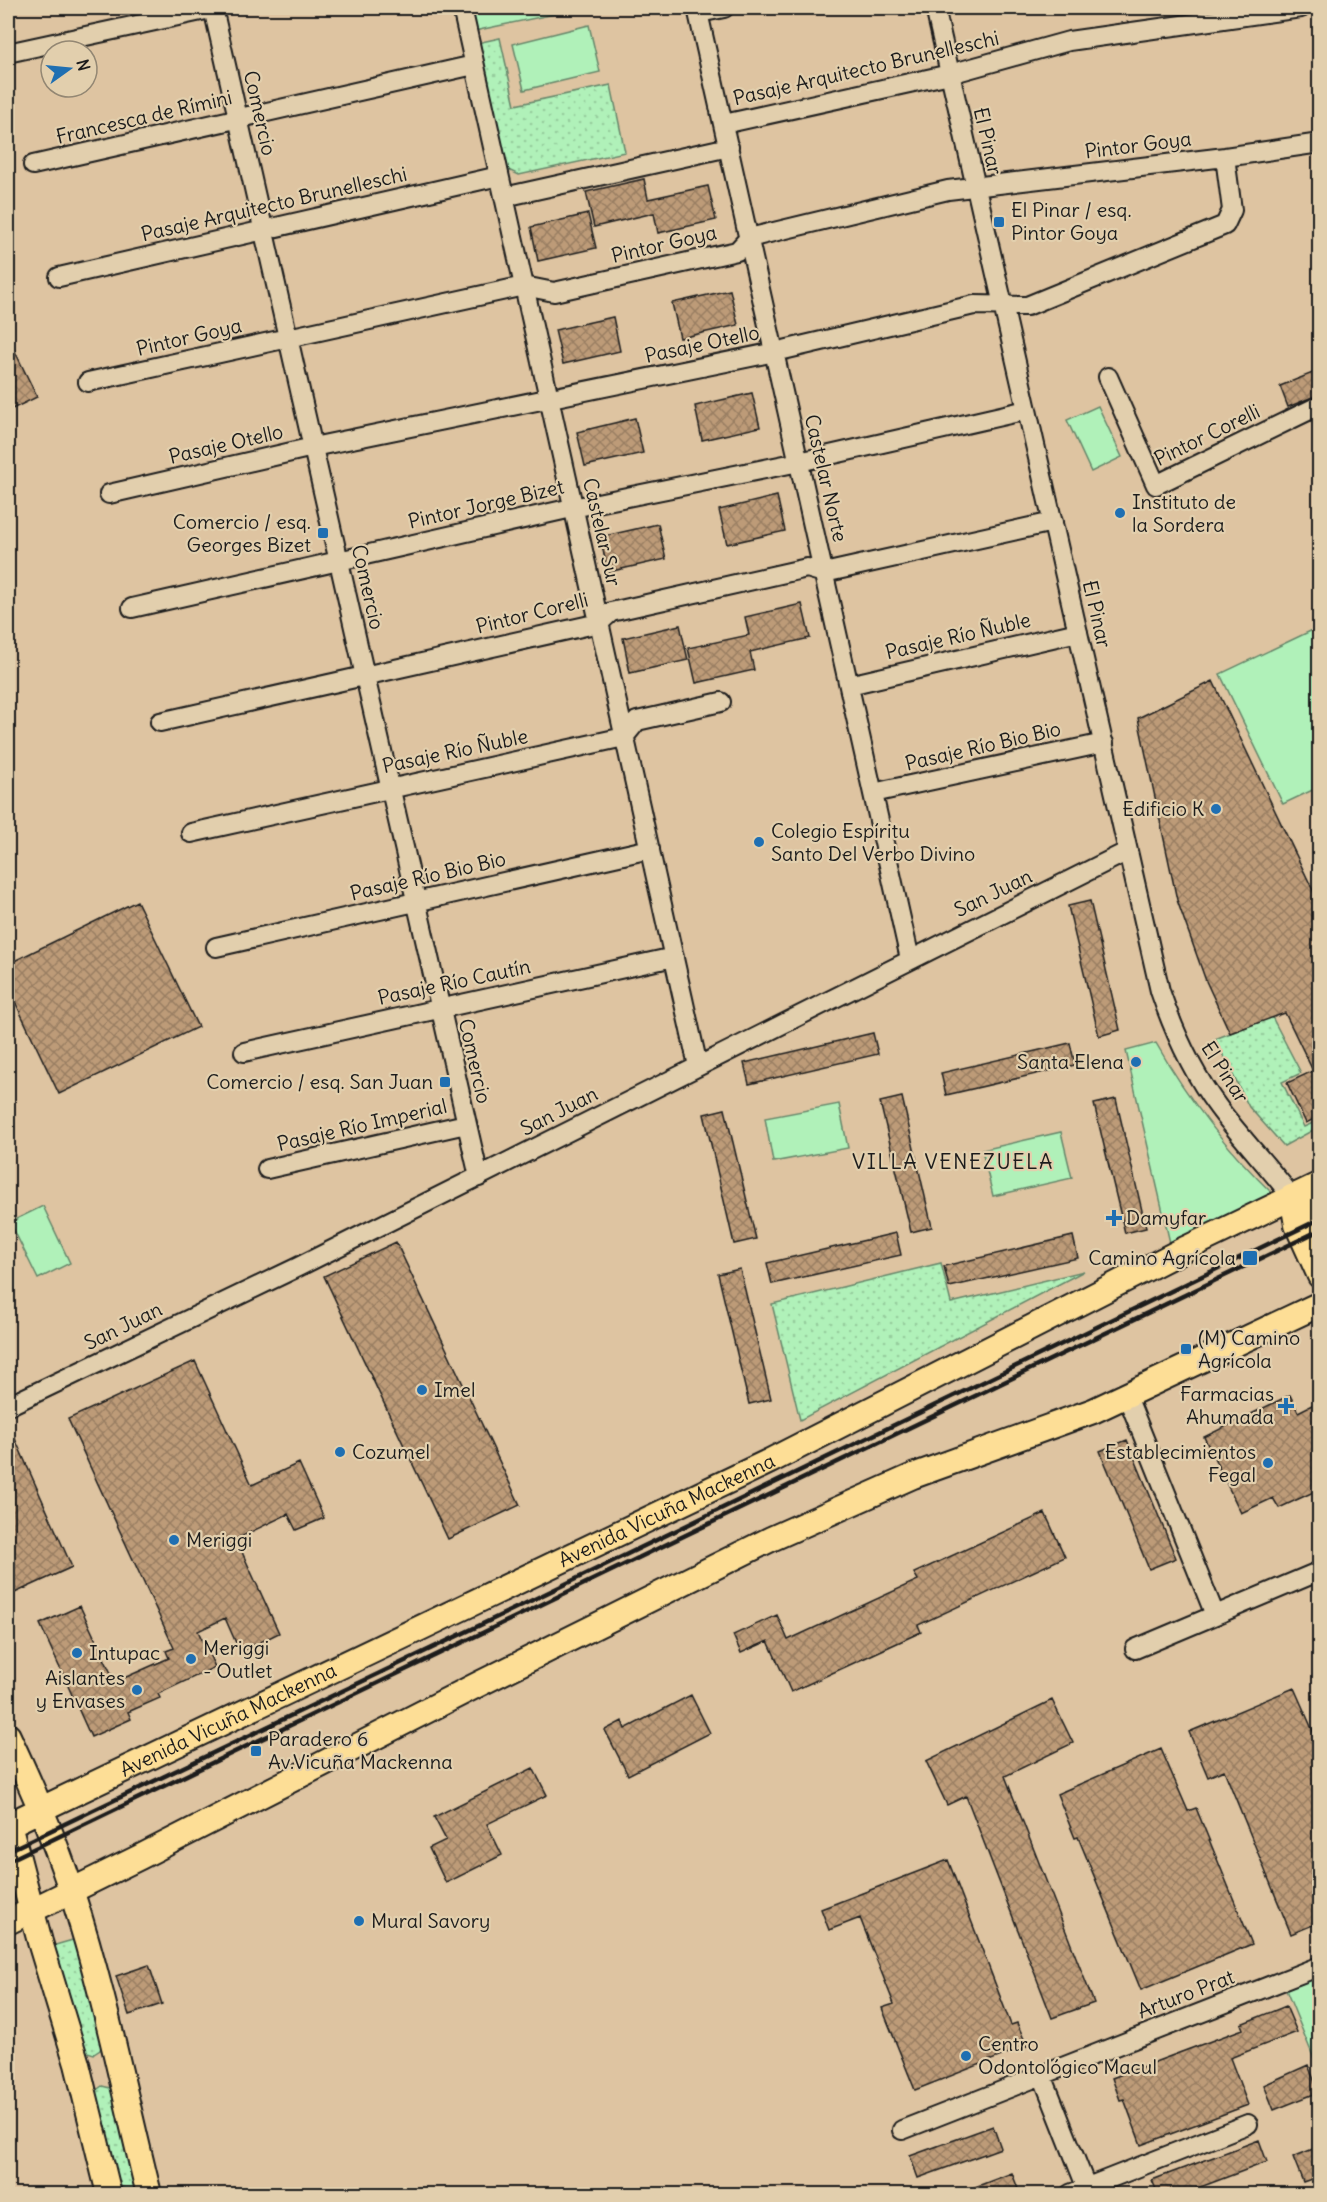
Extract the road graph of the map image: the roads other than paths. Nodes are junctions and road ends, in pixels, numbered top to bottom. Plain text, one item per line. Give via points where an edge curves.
1 (214, 8) edge
2 (462, 8) edge
3 (724, 8) edge
4 (935, 8) edge
5 (1301, 8) edge
6 (698, 10) edge
7 (12, 52) dead end
8 (474, 65) junction
9 (950, 74) junction
10 (238, 118) junction
11 (724, 124) junction
12 (1320, 143) edge
13 (729, 147) junction
14 (1225, 157) junction
15 (33, 165) dead end
16 (499, 176) junction
17 (975, 188) junction
18 (504, 197) junction
19 (264, 230) junction
20 (749, 238) junction
21 (58, 277) dead end
22 (524, 286) junction
23 (1002, 306) junction
24 (288, 338) junction
25 (775, 352) junction
26 (1108, 377) dead end
27 (88, 382) dead end
28 (548, 397) junction
29 (1320, 408) edge
30 (1027, 410) junction
31 (313, 447) junction
32 (799, 462) junction
33 (109, 494) dead end
34 (573, 507) junction
35 (1053, 522) junction
36 (339, 561) junction
37 (824, 573) junction
38 (132, 608) dead end
39 (599, 623) junction
40 (1078, 632) junction
41 (365, 676) junction
42 (849, 685) junction
43 (722, 702) dead end
44 (160, 722) dead end
45 (624, 737) junction
46 (1104, 743) junction
47 (390, 788) junction
48 (873, 794) junction
49 (191, 833) dead end
50 (650, 849) junction
51 (1128, 851) junction
52 (416, 902) junction
53 (216, 947) dead end
54 (674, 957) junction
55 (910, 959) junction
56 (440, 1008) junction
57 (244, 1052) dead end
58 (698, 1066) junction
59 (466, 1124) junction
60 (267, 1169) dead end
61 (479, 1177) junction
62 (1320, 1184) edge
63 (1292, 1197) junction
64 (1320, 1225) edge
65 (1320, 1276) edge
66 (1320, 1304) edge
67 (1127, 1396) junction
68 (8, 1407) edge
69 (1320, 1571) edge
70 (1215, 1615) junction
71 (1135, 1649) dead end
72 (8, 1736) edge
73 (41, 1810) junction
74 (8, 1823) edge
75 (72, 1891) junction
76 (32, 1910) junction
77 (8, 1922) edge
78 (1319, 1968) edge
79 (1042, 2075) junction
80 (1248, 2124) dead end
81 (902, 2130) dead end
82 (1082, 2192) edge
83 (109, 2194) edge
84 (149, 2194) edge

1 - 7 street
1 - 10 street, Comercio
2 - 8 street, Castelar Sur
3 - 6 street
4 - 9 street, El Pinar
5 - 9 street, Pasaje Arquitecto Brunelleschi via 1069,41
6 - 11 street, Castelar Norte
8 - 10 street, Francesca de Rímini
8 - 16 street, Castelar Sur
9 - 11 street, Pasaje Arquitecto Brunelleschi
9 - 17 street, El Pinar
10 - 15 street, Francesca de Rímini
10 - 19 street, Comercio
11 - 13 street, Castelar Norte
12 - 14 street, Pintor Goya
13 - 18 street
13 - 20 street, Castelar Norte
14 - 17 street, Pintor Goya
14 - 23 street, Pasaje Otello via 1232,210 1225,225 1027,306
16 - 18 street, Castelar Sur
16 - 19 street, Pasaje Arquitecto Brunelleschi
17 - 20 street, Pintor Goya via 948,190
17 - 23 street, El Pinar
18 - 22 street, Castelar Sur
19 - 21 street, Pasaje Arquitecto Brunelleschi
19 - 24 street, Comercio
20 - 22 street, Pintor Goya via 738,251 555,292
20 - 25 street, Castelar Norte
22 - 24 street, Pintor Goya
22 - 28 street, Castelar Sur
23 - 25 street, Pasaje Otello via 974,305
23 - 30 street, El Pinar
24 - 27 street, Pintor Goya
24 - 31 street, Comercio
25 - 28 street, Pasaje Otello
25 - 32 street, Castelar Norte
26 - 29 street, Pintor Corelli via 1156,485
28 - 31 street, Pasaje Otello
28 - 34 street, Castelar Sur
30 - 32 street, Pintor Jorge Bizet
30 - 35 street, El Pinar
31 - 33 street, Pasaje Otello
31 - 36 street, Comercio
32 - 34 street, Pintor Jorge Bizet
32 - 37 street, Castelar Norte
34 - 36 street, Pintor Jorge Bizet
34 - 39 street, Castelar Sur
35 - 37 street, Pintor Corelli
35 - 40 street, El Pinar
36 - 38 street, Pintor Jorge Bizet
36 - 41 street, Comercio
37 - 39 street, Pintor Corelli via 807,568 795,570 611,612
37 - 42 street, Castelar Norte
39 - 41 street, Pintor Corelli
39 - 45 street, Castelar Sur
40 - 42 street, Pasaje Río Ñuble
40 - 46 street, El Pinar
41 - 44 street, Pintor Corelli
41 - 47 street, Comercio
42 - 48 street, Castelar Norte
43 - 45 street, Pasaje Río Ñuble via 637,721
45 - 47 street, Pasaje Río Ñuble
45 - 50 street, Castelar Sur
46 - 48 street, Pasaje Río Bio Bio
46 - 51 street, El Pinar
47 - 49 street, Pasaje Río Ñuble
47 - 52 street, Comercio
48 - 55 street, Castelar Norte
50 - 52 street, Pasaje Río Bio Bio
50 - 54 street, Castelar Sur
51 - 55 street, San Juan
51 - 63 street, El Pinar via 1160,991 1184,1051 1218,1107
52 - 53 street, Pasaje Río Bio Bio
52 - 56 street, Comercio
54 - 56 street, Pasaje Río Cautín
54 - 58 street, Castelar Sur
55 - 58 street, San Juan
56 - 57 street, Pasaje Río Cautín
56 - 59 street, Comercio
58 - 61 street, San Juan
59 - 60 street, Pasaje Río Imperial
59 - 61 street, Comercio
61 - 68 street, San Juan
62 - 63 main road, Avenida Vicuña Mackenna
63 - 64 main road
63 - 65 main road via 1297,1225
63 - 73 main road, Avenida Vicuña Mackenna via 770,1461
66 - 67 main road
67 - 70 street
67 - 75 main road via 913,1476 798,1526
69 - 70 street
70 - 71 street
72 - 73 main road
73 - 74 main road, Avenida Vicuña Mackenna
73 - 75 main road
74 - 76 main road
75 - 76 main road
75 - 84 main road
76 - 77 main road
76 - 83 main road via 77,2064
78 - 79 street, Arturo Prat
79 - 81 street, Arturo Prat
79 - 82 street
80 - 82 street

